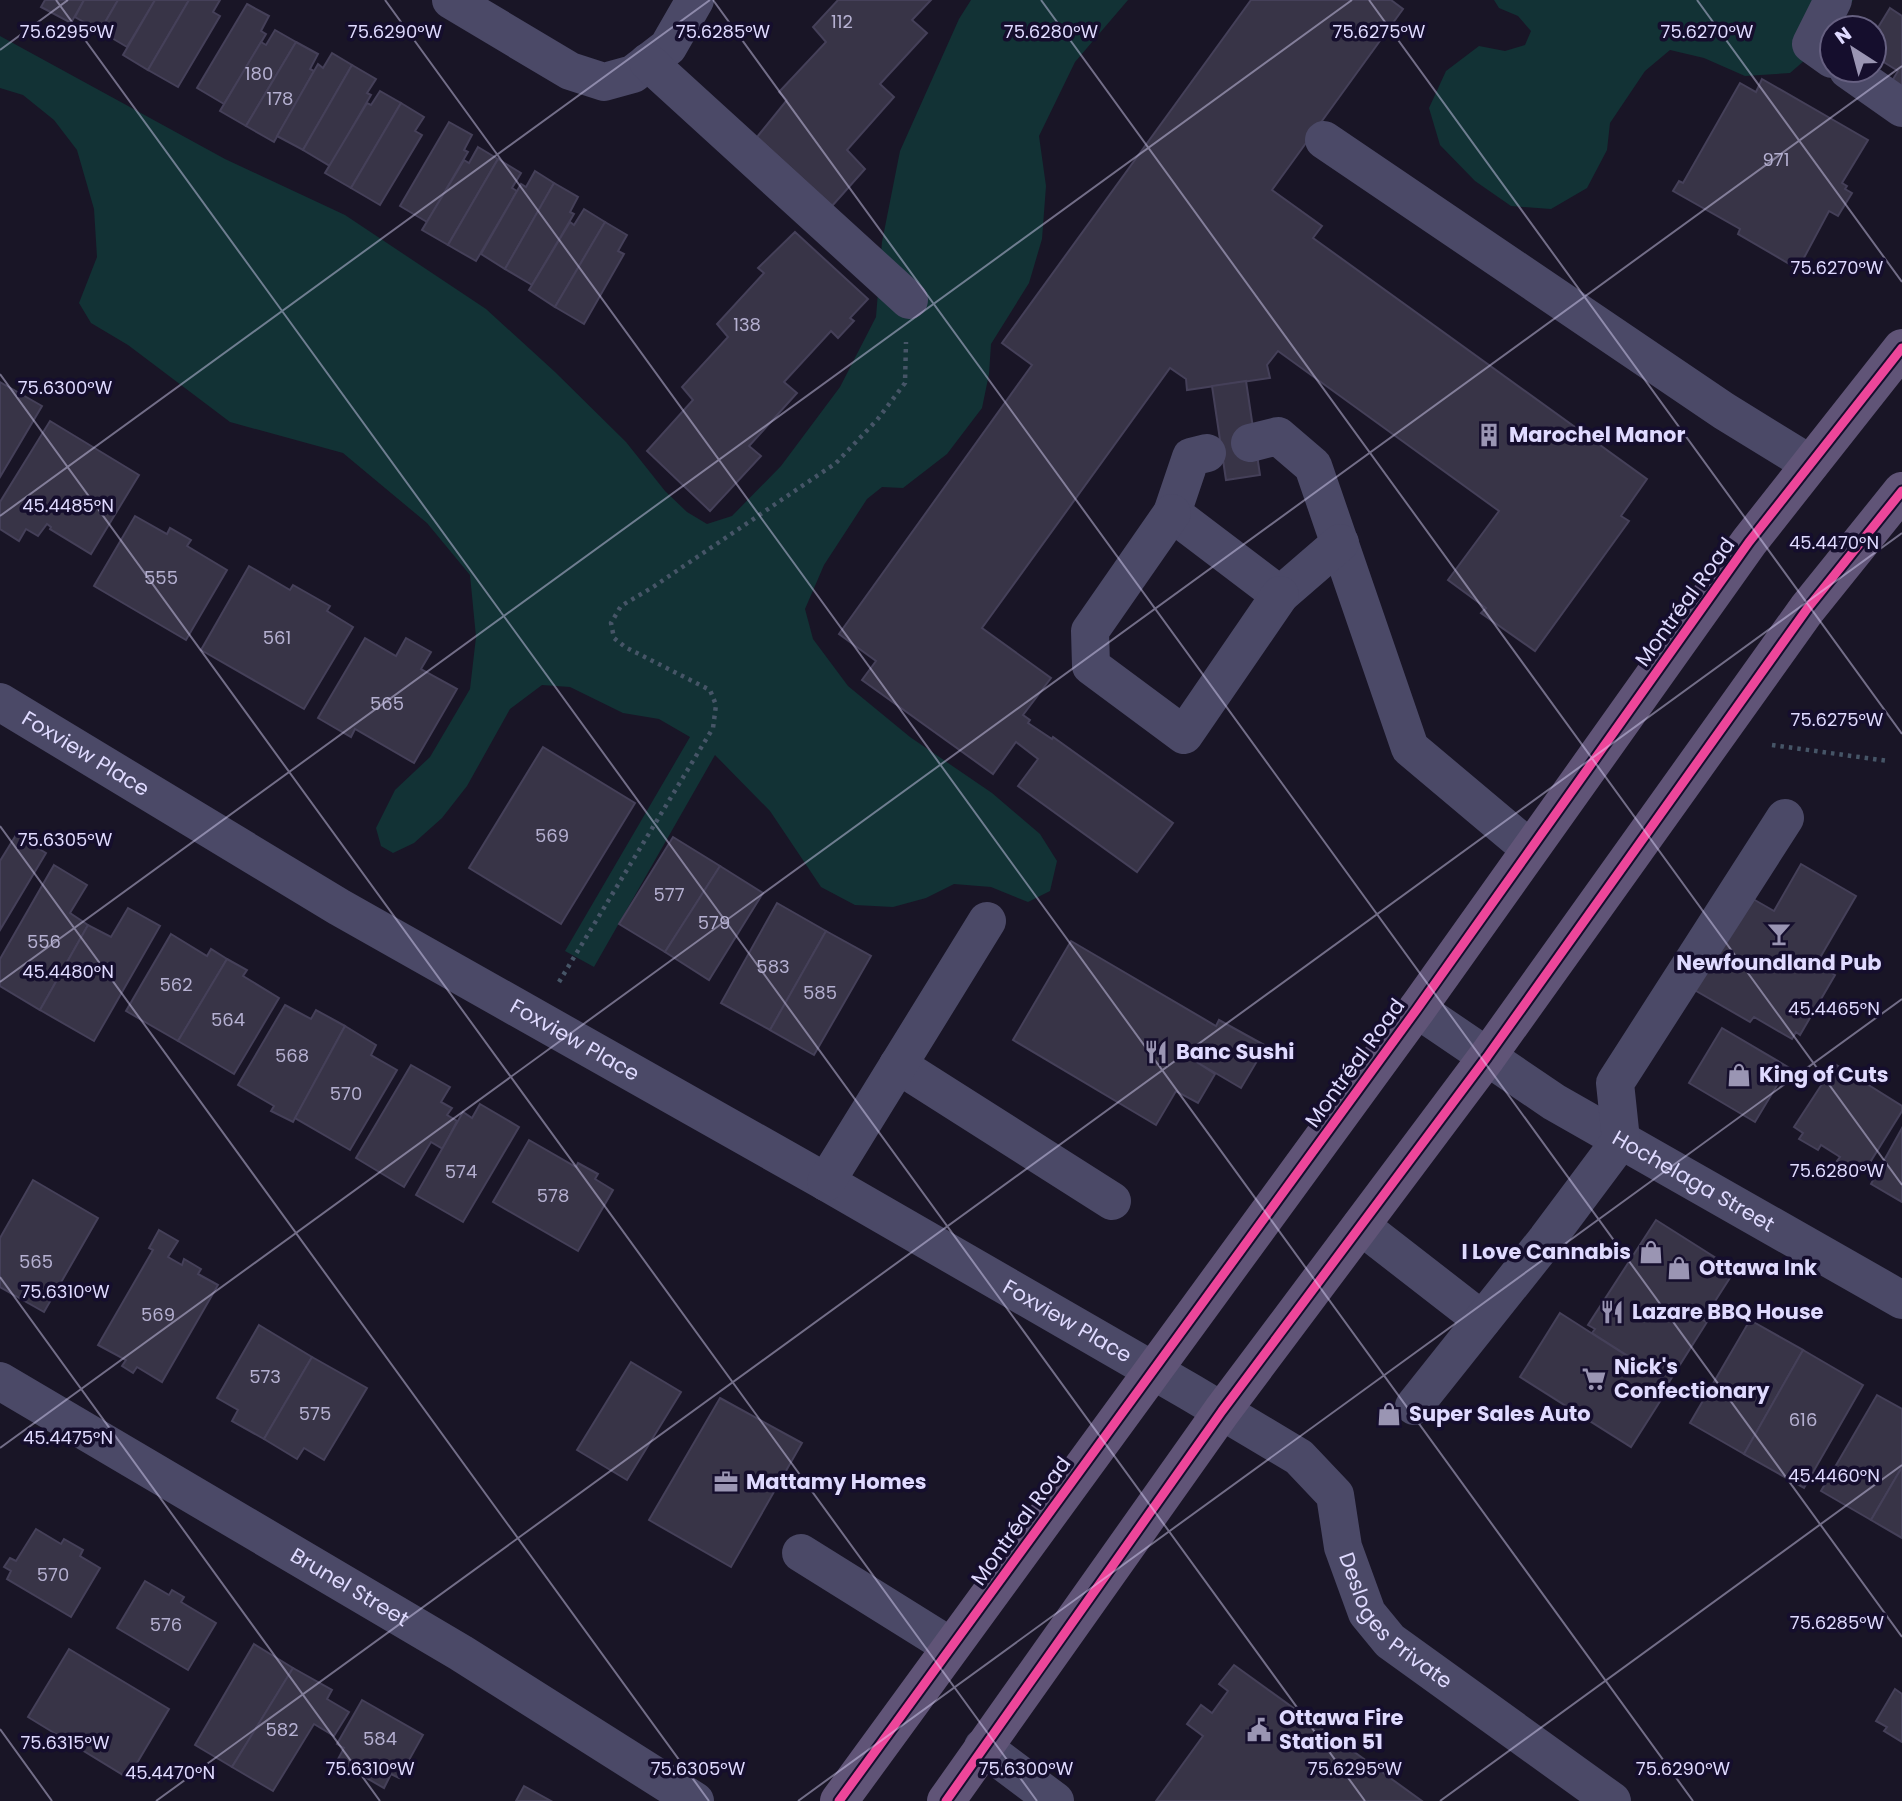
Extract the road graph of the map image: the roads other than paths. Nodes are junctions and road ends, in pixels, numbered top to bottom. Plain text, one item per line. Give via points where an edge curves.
1 (451, 0) edge
2 (695, 0) edge
3 (1818, 30) edge
4 (1818, 49) edge
5 (648, 62) junction
6 (1868, 84) edge
7 (1902, 108) edge
8 (1324, 140) dead end
9 (906, 317) road end
10 (1902, 348) edge
11 (1250, 443) dead end
12 (1207, 453) dead end
13 (1811, 464) junction
14 (1902, 491) edge
15 (1172, 513) junction
16 (1340, 543) junction
17 (1280, 594) junction
18 (0, 702) edge
19 (1784, 818) dead end
20 (1530, 849) junction
21 (987, 920) dead end
22 (1416, 1009) junction
23 (1487, 1057) junction
24 (898, 1065) junction
25 (1621, 1140) junction
26 (826, 1182) junction
27 (1112, 1201) dead end
28 (1361, 1226) junction
29 (1902, 1300) edge
30 (1482, 1320) junction
31 (1153, 1370) junction
32 (0, 1381) edge
33 (1414, 1406) dead end
34 (1222, 1411) junction
35 (801, 1553) dead end
36 (950, 1646) junction
37 (983, 1748) junction
38 (695, 1801) edge
39 (839, 1801) edge
40 (946, 1801) edge
41 (1055, 1801) edge
42 (1612, 1801) edge

1 - 5 street via 570,71 604,82 634,74
2 - 5 street via 668,47
3 - 4 street via 1811,44
5 - 9 street
6 - 7 street
8 - 13 street via 1724,411
10 - 13 main road, Montréal Road
11 - 16 street via 1278,436 1313,466
12 - 15 street via 1191,457
13 - 20 main road, Montréal Road via 1749,542
14 - 23 main road via 1807,609
15 - 17 street
15 - 17 street via 1090,631 1091,666 1184,735
16 - 17 street
16 - 20 street via 1410,748
18 - 26 street, Foxview Place via 339,907
19 - 25 street via 1615,1083
20 - 22 main road, Montréal Road
21 - 24 street
22 - 23 street, Hochelaga Street
22 - 31 main road, Montréal Road
23 - 25 street, Hochelaga Street
23 - 28 main road
24 - 26 street
24 - 27 street
25 - 29 street, Hochelaga Street
25 - 30 street
26 - 31 street, Foxview Place
28 - 30 street
28 - 34 main road
30 - 33 street
31 - 34 street, Foxview Place
31 - 36 main road, Montréal Road
32 - 38 street, Brunel Street via 461,1653
34 - 37 main road
34 - 42 street, Desloges Private via 1299,1457 1335,1495 1343,1547 1367,1613 1390,1641
35 - 36 street
36 - 39 main road, Montréal Road
37 - 40 main road
37 - 41 street

